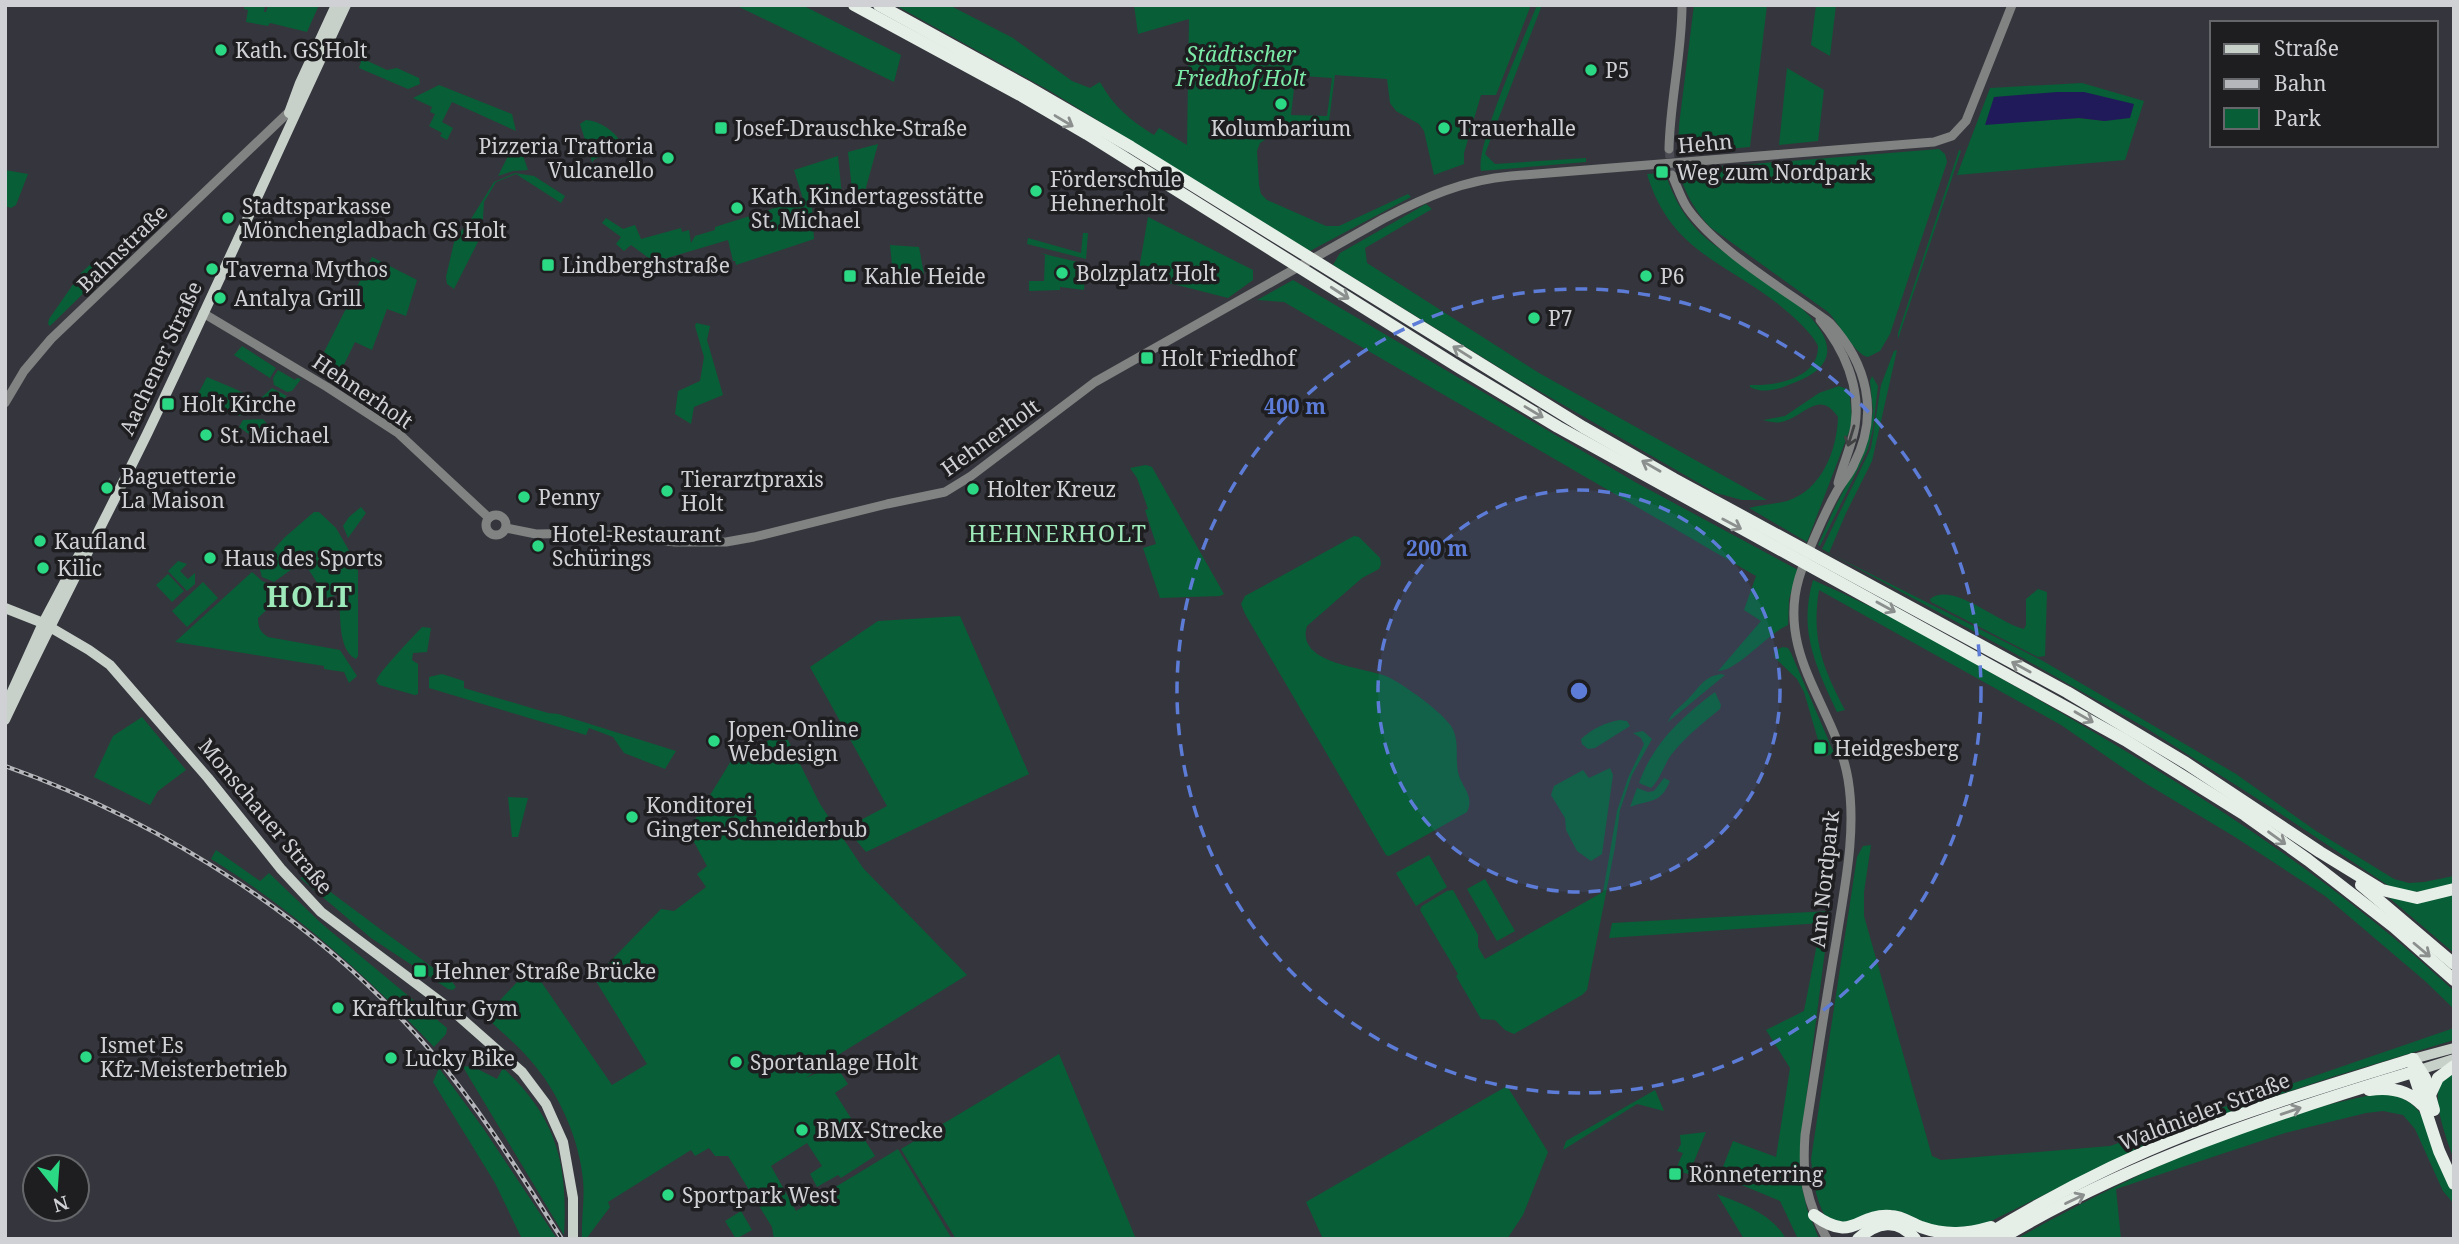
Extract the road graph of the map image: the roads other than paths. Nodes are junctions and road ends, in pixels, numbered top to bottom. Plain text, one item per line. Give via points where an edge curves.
1 (336, 5) edge
2 (346, 5) edge
3 (854, 5) edge
4 (878, 5) edge
5 (2012, 5) edge
6 (1681, 6) edge
7 (299, 83) junction
8 (303, 97) junction
9 (288, 114) junction
10 (274, 126) junction
11 (1669, 149) tunnel mouth
12 (1672, 175) tunnel mouth
13 (240, 232) junction
14 (1331, 248) joint
15 (203, 313) junction
16 (5, 403) edge
17 (489, 518) junction
18 (506, 528) junction
19 (1795, 551) junction
20 (1827, 568) junction
21 (5, 608) edge
22 (47, 626) junction
23 (5, 707) edge
24 (5, 720) edge
25 (2320, 852) junction
26 (2454, 889) edge
27 (2454, 964) edge
28 (2454, 981) edge
29 (2454, 1048) edge
30 (2454, 1059) edge
31 (2454, 1066) edge
32 (2416, 1067) junction
33 (2337, 1095) junction
34 (2430, 1095) junction
35 (2426, 1110) junction
36 (2454, 1170) edge
37 (2454, 1184) edge
38 (1814, 1215) junction
39 (1867, 1221) junction
40 (2012, 1226) junction
41 (573, 1239) edge
42 (1827, 1239) edge
43 (1849, 1239) edge
44 (1857, 1239) edge
45 (1916, 1239) edge
46 (1980, 1239) edge
47 (2002, 1239) edge

1 - 7 main road, Aachener Straße
2 - 8 main road, Aachener Straße
3 -> 19 highway via 1098,141 1558,427
19 -> 4 highway via 1583,426 1131,146
5 - 14 street, Hehn via 1966,121 1943,140 1488,178 1426,196
6 - 11 street
7 - 9 main road, Aachener Straße
7 - 10 street, Bahnstraße
8 - 9 street, Bahnstraße
8 - 13 main road, Aachener Straße
9 - 10 street, Bahnstraße
9 - 13 main road, Aachener Straße
10 - 16 street, Bahnstraße via 51,339
12 - 38 street, Am Nordpark via 1700,225 1811,309 1843,355 1856,400 1855,426 1836,492 1799,579 1794,626 1803,667 1844,762 1852,816 1805,1135 1804,1181
13 - 15 main road, Aachener Straße
14 - 18 street, Hehnerholt via 1095,382 945,492 726,542 536,534
15 - 17 street, Hehnerholt via 398,433
15 - 22 main road, Aachener Straße via 148,432
17 - 18 street, Hehnerholt via 500,515
17 - 18 street, Hehnerholt via 486,526 490,533 499,535
19 - 20 highway
25 -> 20 highway via 2079,699
20 -> 28 highway via 2245,815 2394,926
21 - 22 main road, Monschauer Straße
22 - 23 main road, Aachener Straße
22 - 24 main road, Aachener Straße
22 - 41 main road, Monschauer Straße via 110,665 321,912 454,1012 522,1072 546,1104 563,1142 573,1198
25 - 26 highway via 2394,895 2417,898
25 - 27 highway
29 - 32 main road, Waldnieler Straße
30 - 32 main road, Waldnieler Straße
31 - 34 highway via 2438,1078
32 - 33 highway, Waldnieler Straße
32 - 34 highway
32 - 35 highway
32 - 40 highway, Waldnieler Straße via 2316,1089 2186,1135 2103,1171
33 - 35 highway via 2392,1090 2412,1096
40 -> 33 highway, Waldnieler Straße via 2188,1146
34 - 36 highway
35 - 37 highway
38 - 39 highway via 1842,1229
38 - 42 street, Am Nordpark
39 - 40 highway via 1891,1216 1946,1234
39 - 43 highway
40 - 46 highway, Waldnieler Straße
40 - 47 highway
44 - 45 highway via 1870,1228 1889,1223

